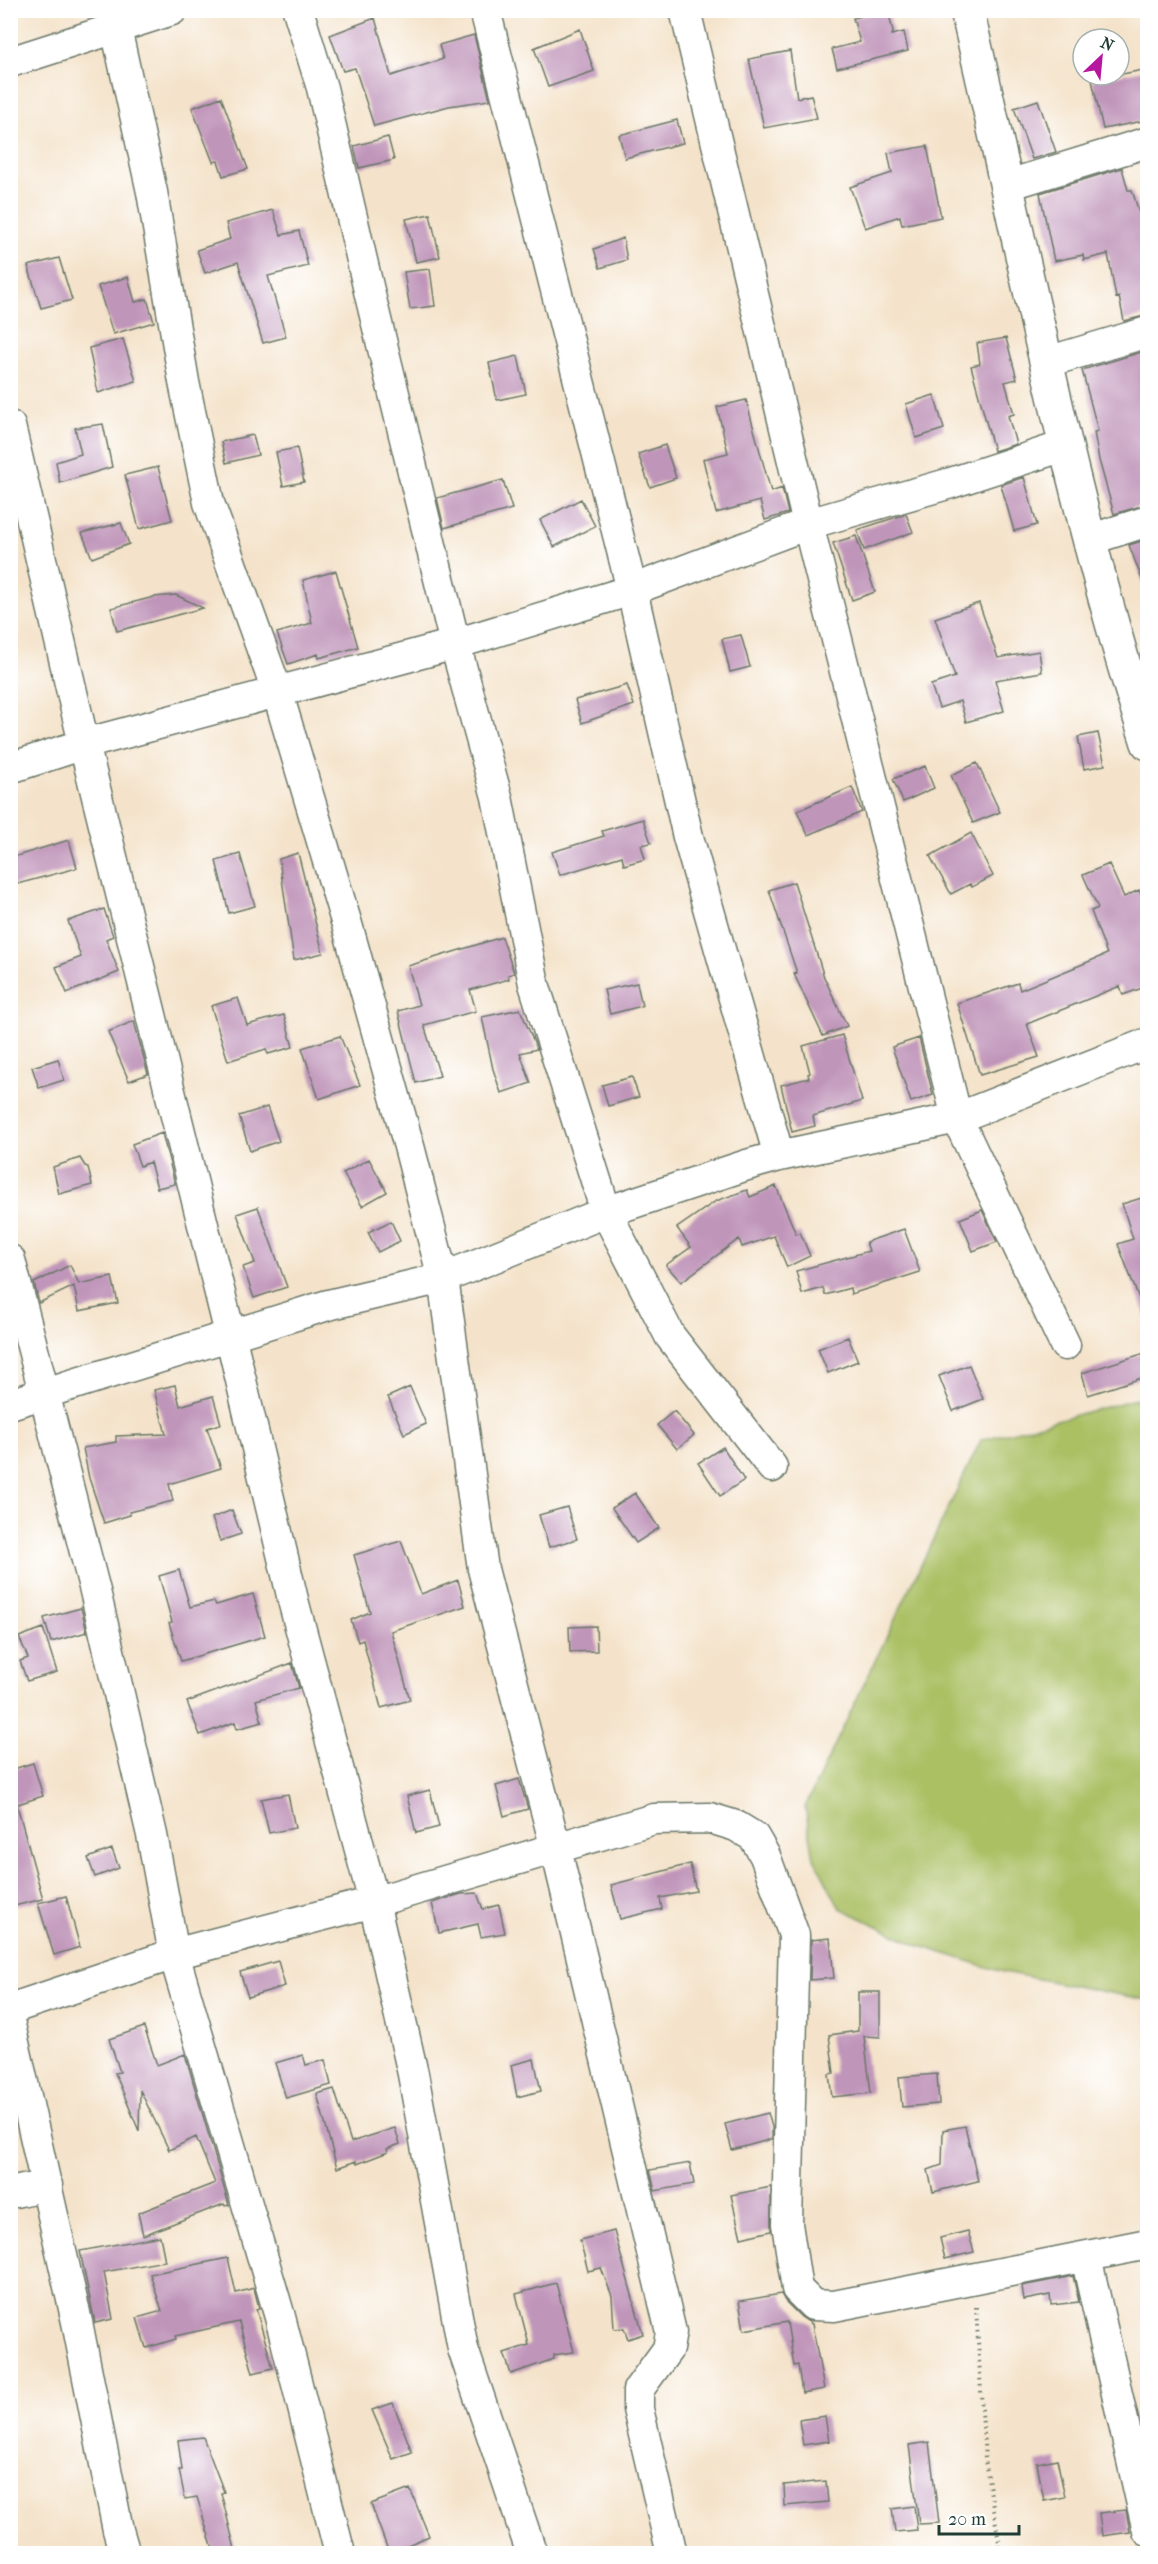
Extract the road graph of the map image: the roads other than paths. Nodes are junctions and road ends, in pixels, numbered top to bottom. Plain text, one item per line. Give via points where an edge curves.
1 (172, 10) edge
2 (298, 10) edge
3 (485, 10) edge
4 (684, 10) edge
5 (966, 10) edge
6 (115, 19) edge
7 (10, 62) edge
8 (1148, 142) edge
9 (1008, 185) junction
10 (1148, 332) edge
11 (1047, 362) junction
12 (10, 426) edge
13 (1067, 445) junction
14 (1148, 521) edge
15 (808, 524) junction
16 (1089, 540) junction
17 (632, 590) junction
18 (454, 644) junction
19 (277, 692) junction
20 (1148, 743) edge
21 (84, 744) junction
22 (10, 768) edge
23 (1148, 1043) edge
24 (957, 1118) junction
25 (779, 1156) junction
26 (606, 1212) junction
27 (10, 1260) edge
28 (443, 1278) junction
29 (230, 1334) junction
30 (1065, 1345) dead end
31 (45, 1392) junction
32 (10, 1404) edge
33 (772, 1467) dead end
34 (556, 1849) junction
35 (374, 1902) junction
36 (174, 1954) junction
37 (10, 2009) edge
38 (10, 2025) edge
39 (47, 2185) junction
40 (10, 2193) edge
41 (1148, 2244) edge
42 (1086, 2257) junction
43 (1148, 2531) edge
44 (125, 2553) edge
45 (340, 2553) edge
46 (532, 2553) edge
47 (672, 2553) edge

1 - 6 street
2 - 18 street via 322,88
3 - 17 street
4 - 15 street
5 - 9 street
6 - 7 street
6 - 19 street via 152,192 209,503
8 - 9 street
9 - 11 street
10 - 11 street
11 - 13 street
12 - 21 street
13 - 15 street
13 - 16 street
14 - 16 street
15 - 17 street
15 - 24 street
16 - 20 street via 1118,651
17 - 18 street
17 - 25 street via 688,837
18 - 19 street
18 - 26 street via 497,797 534,984
19 - 21 street
19 - 28 street via 354,950
21 - 22 street
21 - 29 street
23 - 24 street
24 - 25 street
24 - 30 street
25 - 26 street
26 - 28 street
26 - 33 street via 670,1336
27 - 31 street
28 - 29 street via 328,1305
28 - 34 street via 483,1569
29 - 31 street
29 - 35 street via 294,1604
31 - 32 street
31 - 36 street via 152,1835
34 - 35 street
34 - 42 street via 654,1819 710,1818 754,1837 765,1856 794,1935 787,2224 796,2289 813,2305 834,2306
34 - 47 street via 671,2332 668,2349 638,2390 638,2409
35 - 36 street
35 - 46 street via 413,2074 463,2349
36 - 37 street
36 - 45 street via 280,2317
38 - 39 street
39 - 40 street
39 - 44 street
41 - 42 street
42 - 43 street

